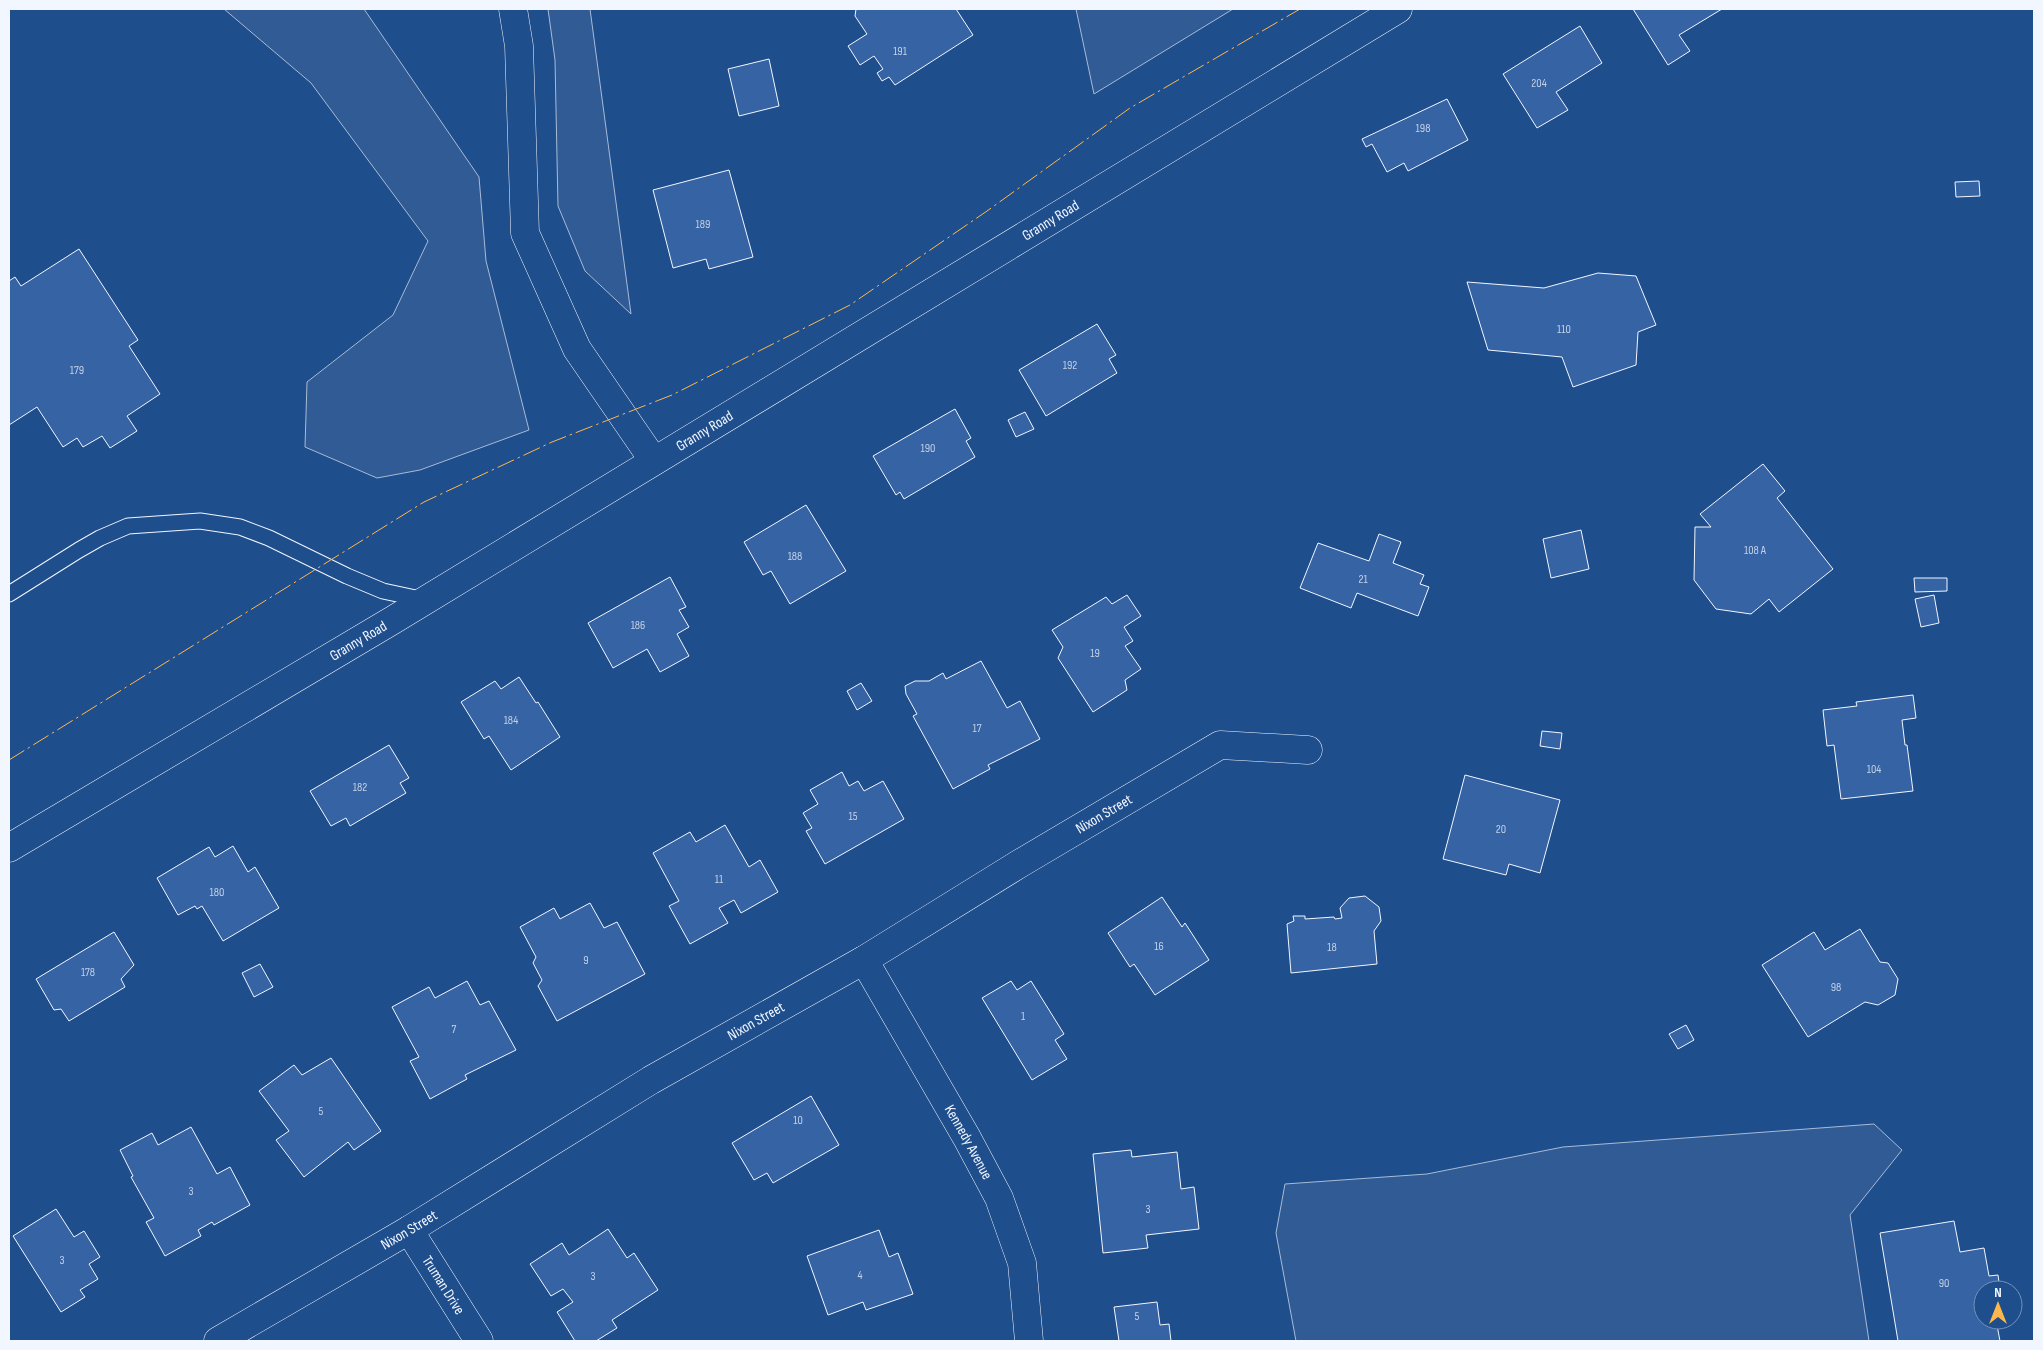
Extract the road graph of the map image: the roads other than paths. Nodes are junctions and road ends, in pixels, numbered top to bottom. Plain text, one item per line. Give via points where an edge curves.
1 (513, 9) edge
2 (1398, 9) edge
3 (654, 461) junction
4 (9, 594) edge
5 (425, 600) junction
6 (1308, 750) dead end
7 (9, 848) edge
8 (864, 960) junction
9 (409, 1230) junction
10 (218, 1341) edge
11 (479, 1341) edge
12 (1029, 1341) edge

1 - 3 street via 518,46 525,233 577,349
2 - 3 street, Granny Road
3 - 5 street, Granny Road
4 - 5 lane via 100,538 128,526 200,521 240,528 269,538 383,591
5 - 7 street, Granny Road
6 - 8 street, Nixon Street via 1220,745
8 - 9 street, Nixon Street via 651,1080
8 - 12 street, Kennedy Avenue via 999,1198 1022,1263
9 - 10 street, Nixon Street
9 - 11 street, Truman Drive

